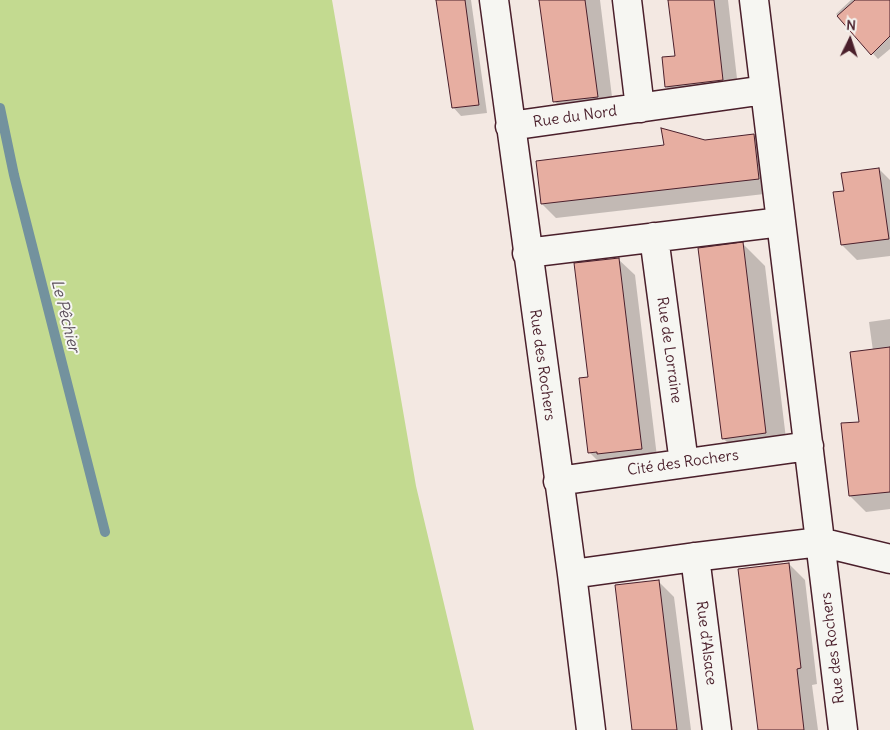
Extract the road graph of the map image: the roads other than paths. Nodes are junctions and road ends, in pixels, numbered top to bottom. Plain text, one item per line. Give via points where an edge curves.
1 (494, 0) edge
2 (627, 0) edge
3 (754, 0) edge
4 (765, 90) junction
5 (640, 108) junction
6 (510, 126) junction
7 (781, 222) junction
8 (654, 237) junction
9 (527, 253) junction
10 (809, 446) junction
11 (684, 463) junction
12 (558, 481) junction
13 (820, 542) junction
14 (695, 557) junction
15 (890, 559) edge
16 (572, 574) junction
17 (590, 730) edge
18 (717, 730) edge
19 (843, 730) edge

1 - 6 street, Rue des Rochers
2 - 5 street
3 - 4 street, Rue des Rochers
4 - 5 street, Rue du Nord
4 - 7 street, Rue des Rochers
5 - 6 street, Rue du Nord
6 - 9 street, Rue des Rochers
7 - 8 street
7 - 10 street, Rue des Rochers
8 - 9 street
8 - 11 street, Rue de Lorraine
9 - 12 street, Rue des Rochers
10 - 11 street, Cité des Rochers
10 - 13 street, Rue des Rochers
11 - 12 street, Cité des Rochers
12 - 16 street, Rue des Rochers
13 - 14 street
13 - 15 street
13 - 19 street, Rue des Rochers
14 - 16 street
14 - 18 street, Rue d'Alsace
16 - 17 street, Rue des Rochers

